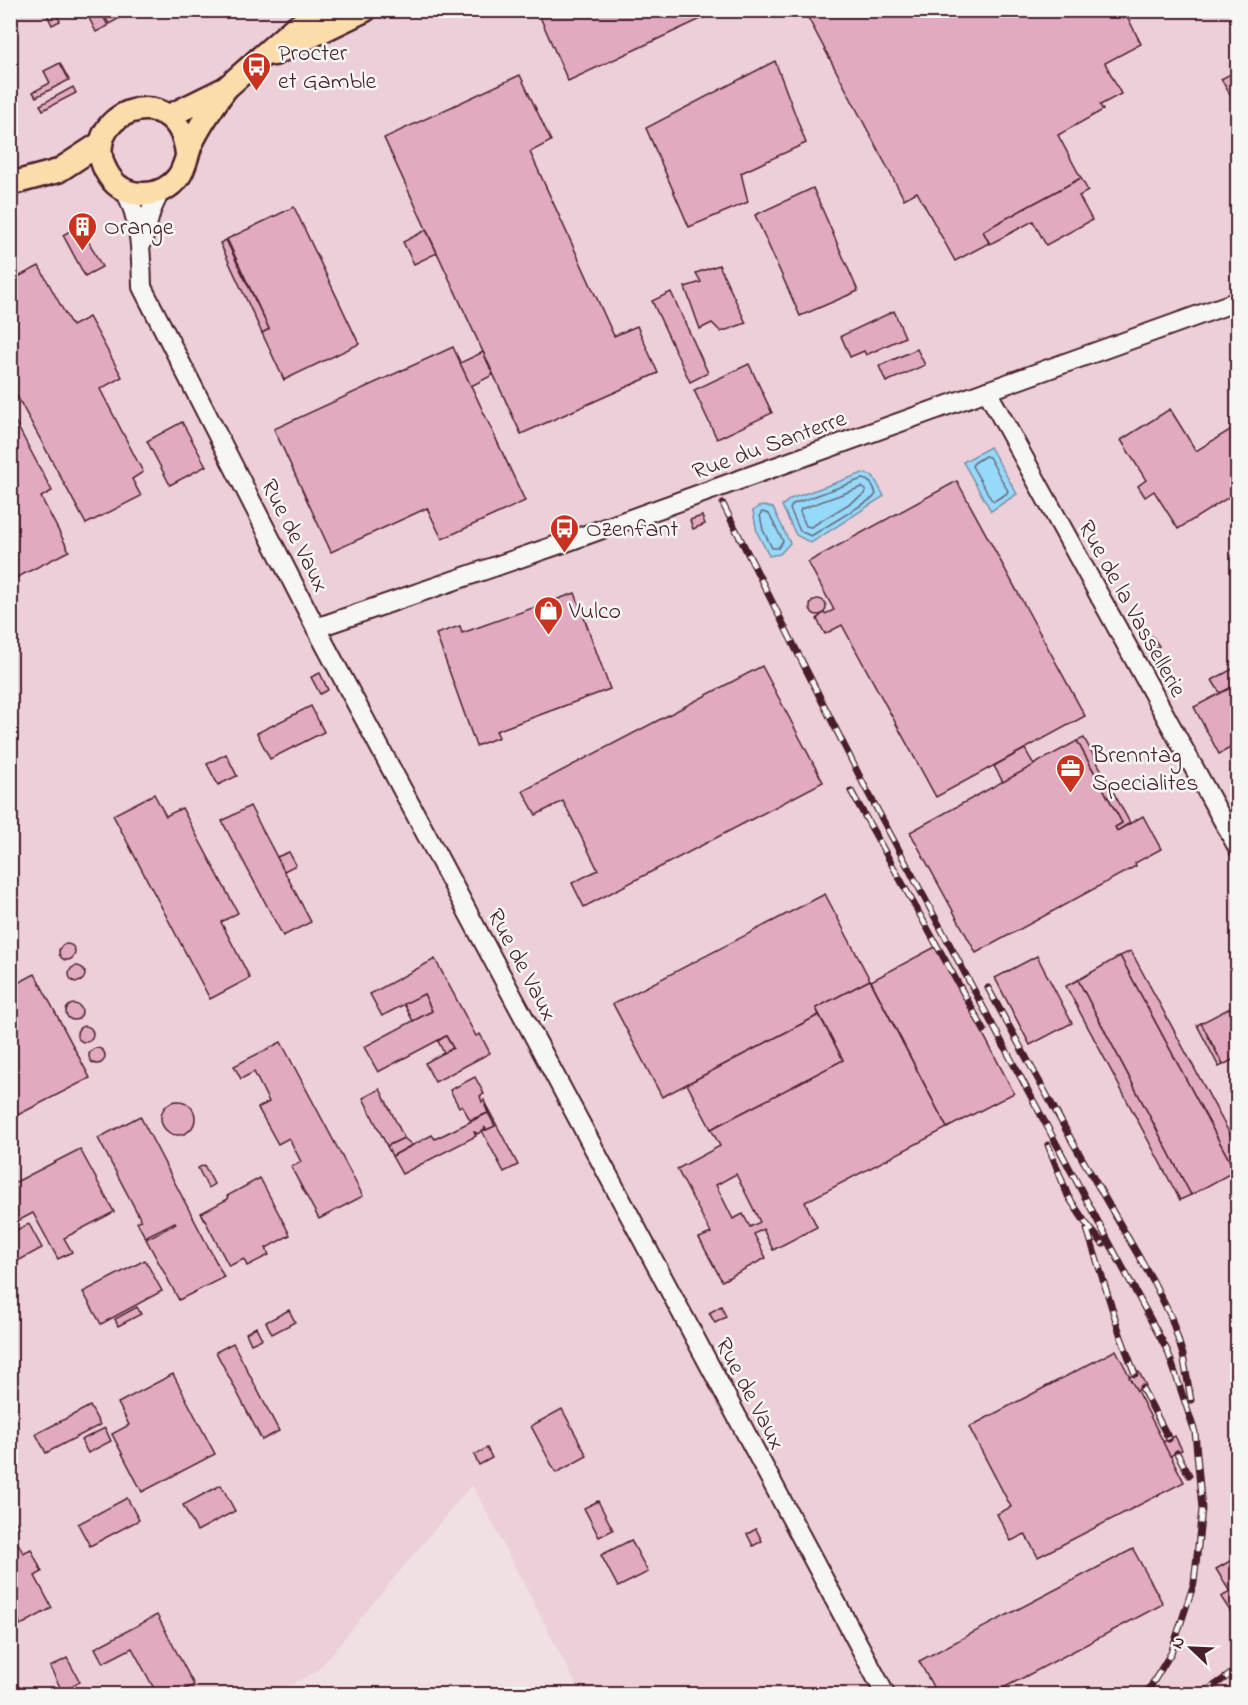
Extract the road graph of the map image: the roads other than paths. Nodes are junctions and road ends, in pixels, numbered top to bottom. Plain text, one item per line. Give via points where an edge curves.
1 (326, 10) edge
2 (365, 10) edge
3 (259, 61) junction
4 (226, 88) junction
5 (169, 116) junction
6 (101, 143) junction
7 (187, 154) junction
8 (58, 171) junction
9 (10, 184) edge
10 (118, 185) junction
11 (160, 191) junction
12 (141, 248) junction
13 (1238, 301) edge
14 (987, 391) junction
15 (316, 628) junction
16 (1238, 848) edge
17 (885, 1695) edge

1 - 3 main road via 294,28
2 - 3 main road
3 - 4 main road
4 - 5 main road
4 - 7 main road via 200,125
5 - 6 main road via 148,109 127,112 115,119
5 - 7 main road via 179,127
6 - 8 main road
6 - 10 main road via 104,169
7 - 11 main road via 178,176
8 - 9 main road
8 - 10 main road via 82,172
10 - 11 main road via 148,194
10 - 12 street, Rue de Vaux via 135,213
11 - 12 street, Rue de Vaux
12 - 15 street, Rue de Vaux via 142,287
13 - 14 street, Rue du Santerre
14 - 15 street, Rue du Santerre
14 - 16 street, Rue de la Vassellerie
15 - 17 street, Rue de Vaux

